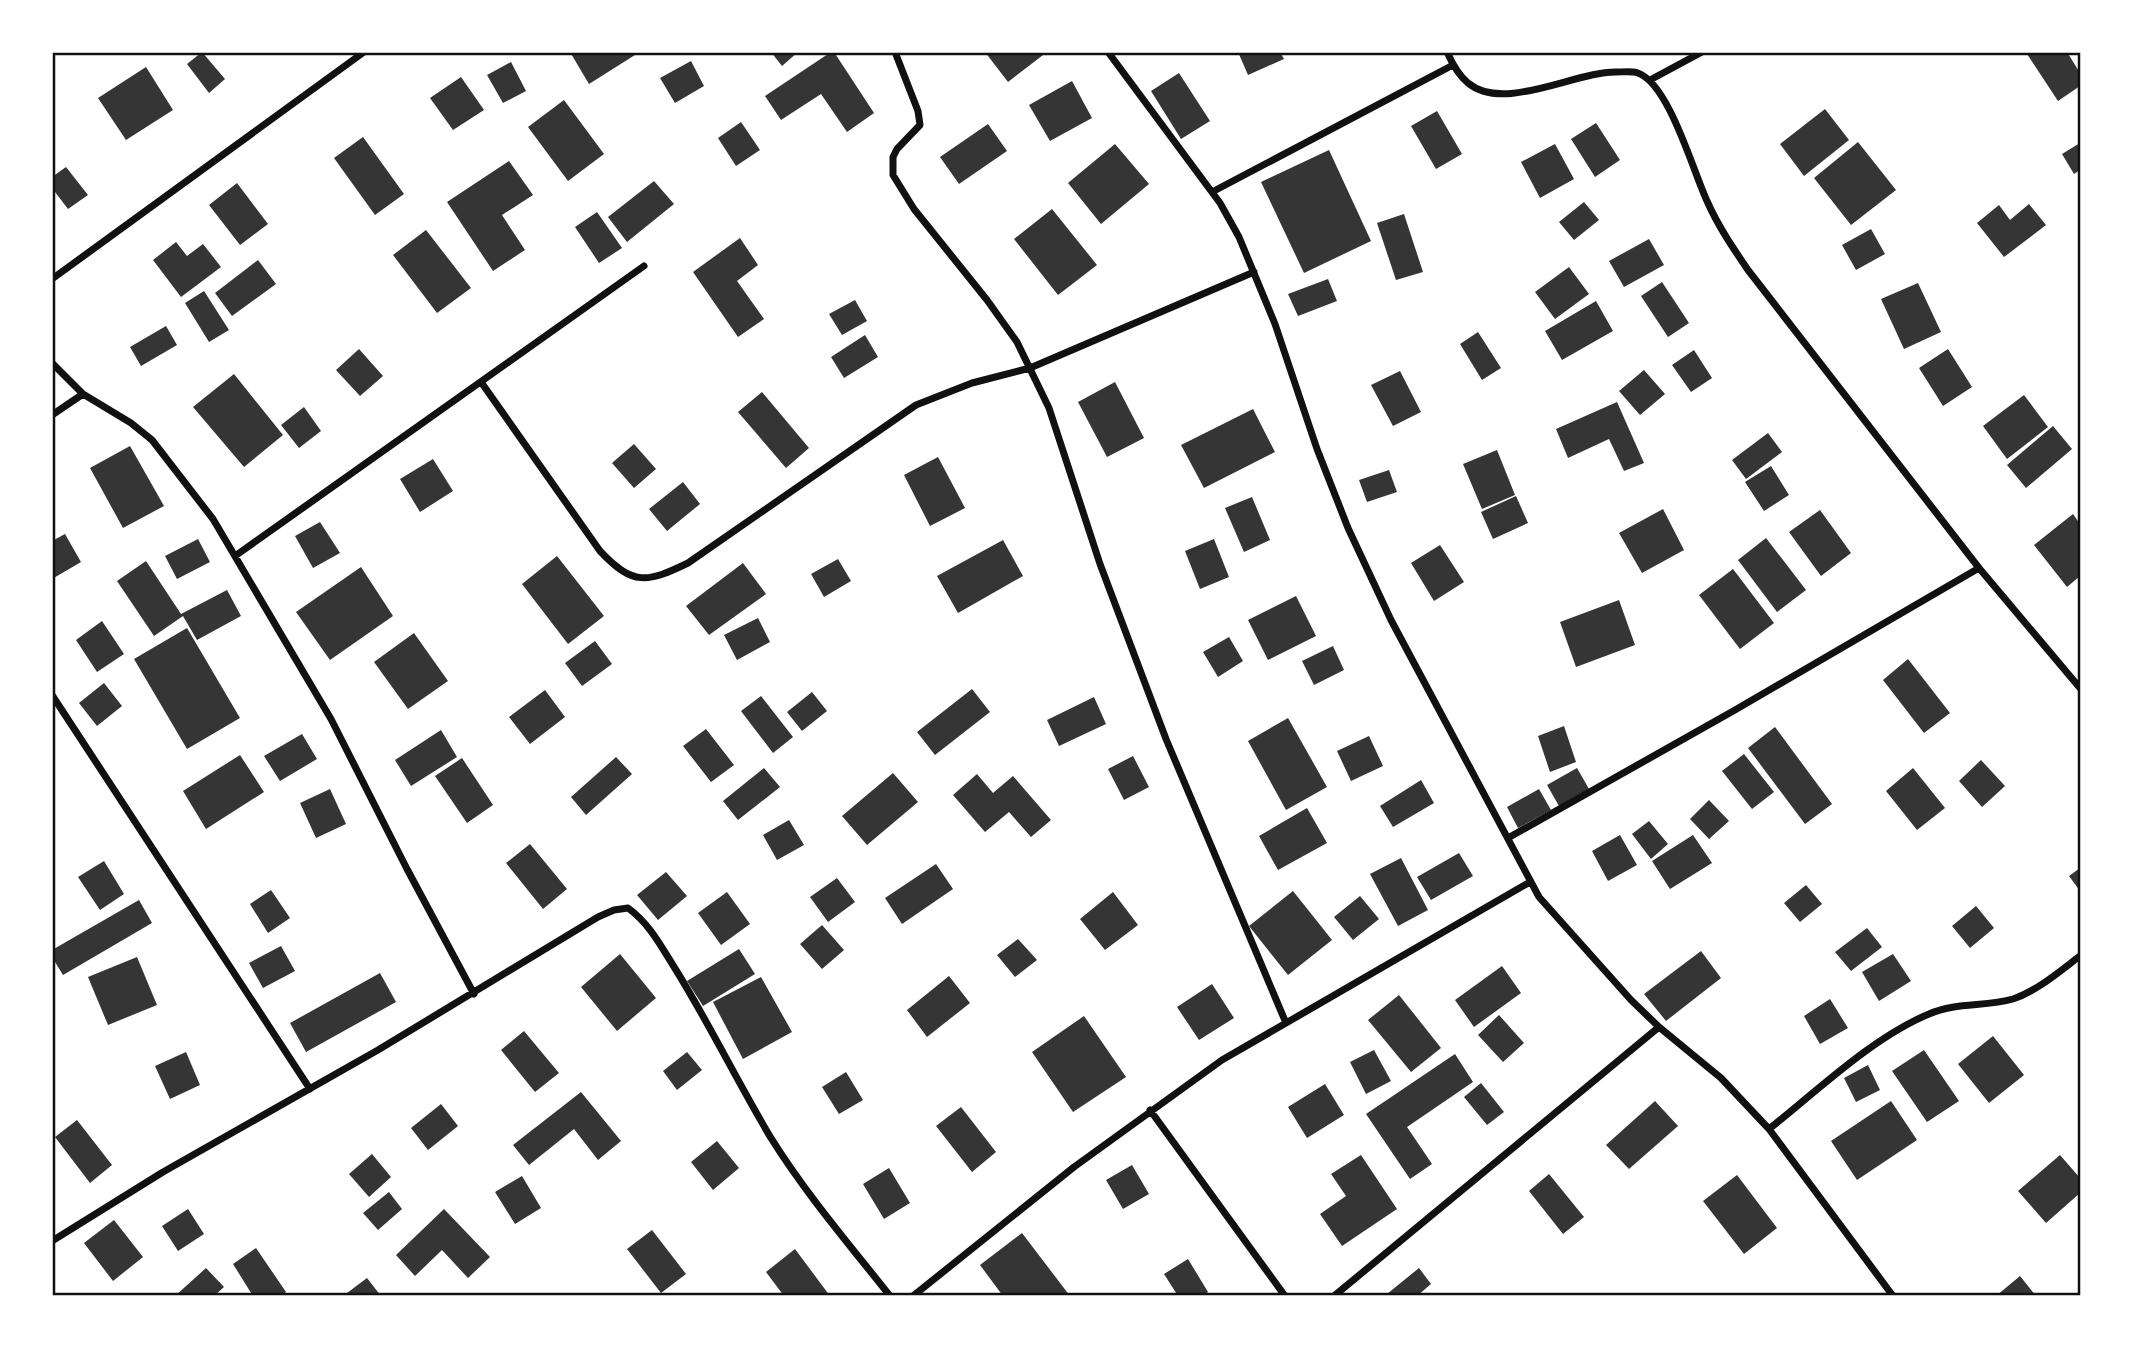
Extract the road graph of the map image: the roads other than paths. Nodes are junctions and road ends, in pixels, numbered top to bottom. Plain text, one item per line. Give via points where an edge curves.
1 (364, 52) edge
2 (895, 52) edge
3 (1108, 52) edge
4 (1447, 52) edge
5 (1702, 52) edge
6 (1453, 65) junction
7 (1650, 80) junction
8 (1212, 192) junction
9 (644, 266) dead end
10 (1254, 272) junction
11 (52, 279) edge
12 (52, 363) edge
13 (1030, 368) junction
14 (481, 382) junction
15 (83, 394) junction
16 (52, 415) edge
17 (235, 556) junction
18 (1979, 568) junction
19 (2081, 688) edge
20 (52, 695) edge
21 (1508, 838) junction
22 (1530, 882) junction
23 (2081, 956) edge
24 (474, 994) junction
25 (1286, 1023) junction
26 (1659, 1027) junction
27 (310, 1089) junction
28 (1150, 1110) junction
29 (1769, 1129) junction
30 (52, 1241) edge
31 (890, 1296) edge
32 (913, 1296) edge
33 (1285, 1296) edge
34 (1334, 1296) edge
35 (1893, 1296) edge

1 - 11 street
2 - 13 street via 920,125 892,157 893,175 1017,342
3 - 8 street
4 - 6 street
5 - 7 street
6 - 7 street via 1468,84 1489,93 1515,94 1605,72 1637,72
6 - 8 street
7 - 18 street via 1669,106 1708,202 1748,270
8 - 10 street
9 - 14 street
10 - 13 street
10 - 21 street via 1348,528 1391,620
12 - 15 street
13 - 14 street via 972,383 916,405 688,563 659,577 637,578 600,551
13 - 25 street via 1166,739
14 - 17 street
15 - 16 street
15 - 17 street via 152,440 205,508
17 - 24 street via 331,719
18 - 19 street
18 - 21 street
20 - 27 street
21 - 22 street
22 - 25 street
22 - 26 street via 1559,922
23 - 29 street via 2014,998 1949,1006 1903,1027
24 - 27 street
24 - 31 street via 598,917 628,908 634,912 679,975 799,1181
25 - 28 street
26 - 29 street via 1721,1078
26 - 34 street
27 - 30 street
28 - 32 street
28 - 33 street
29 - 35 street

